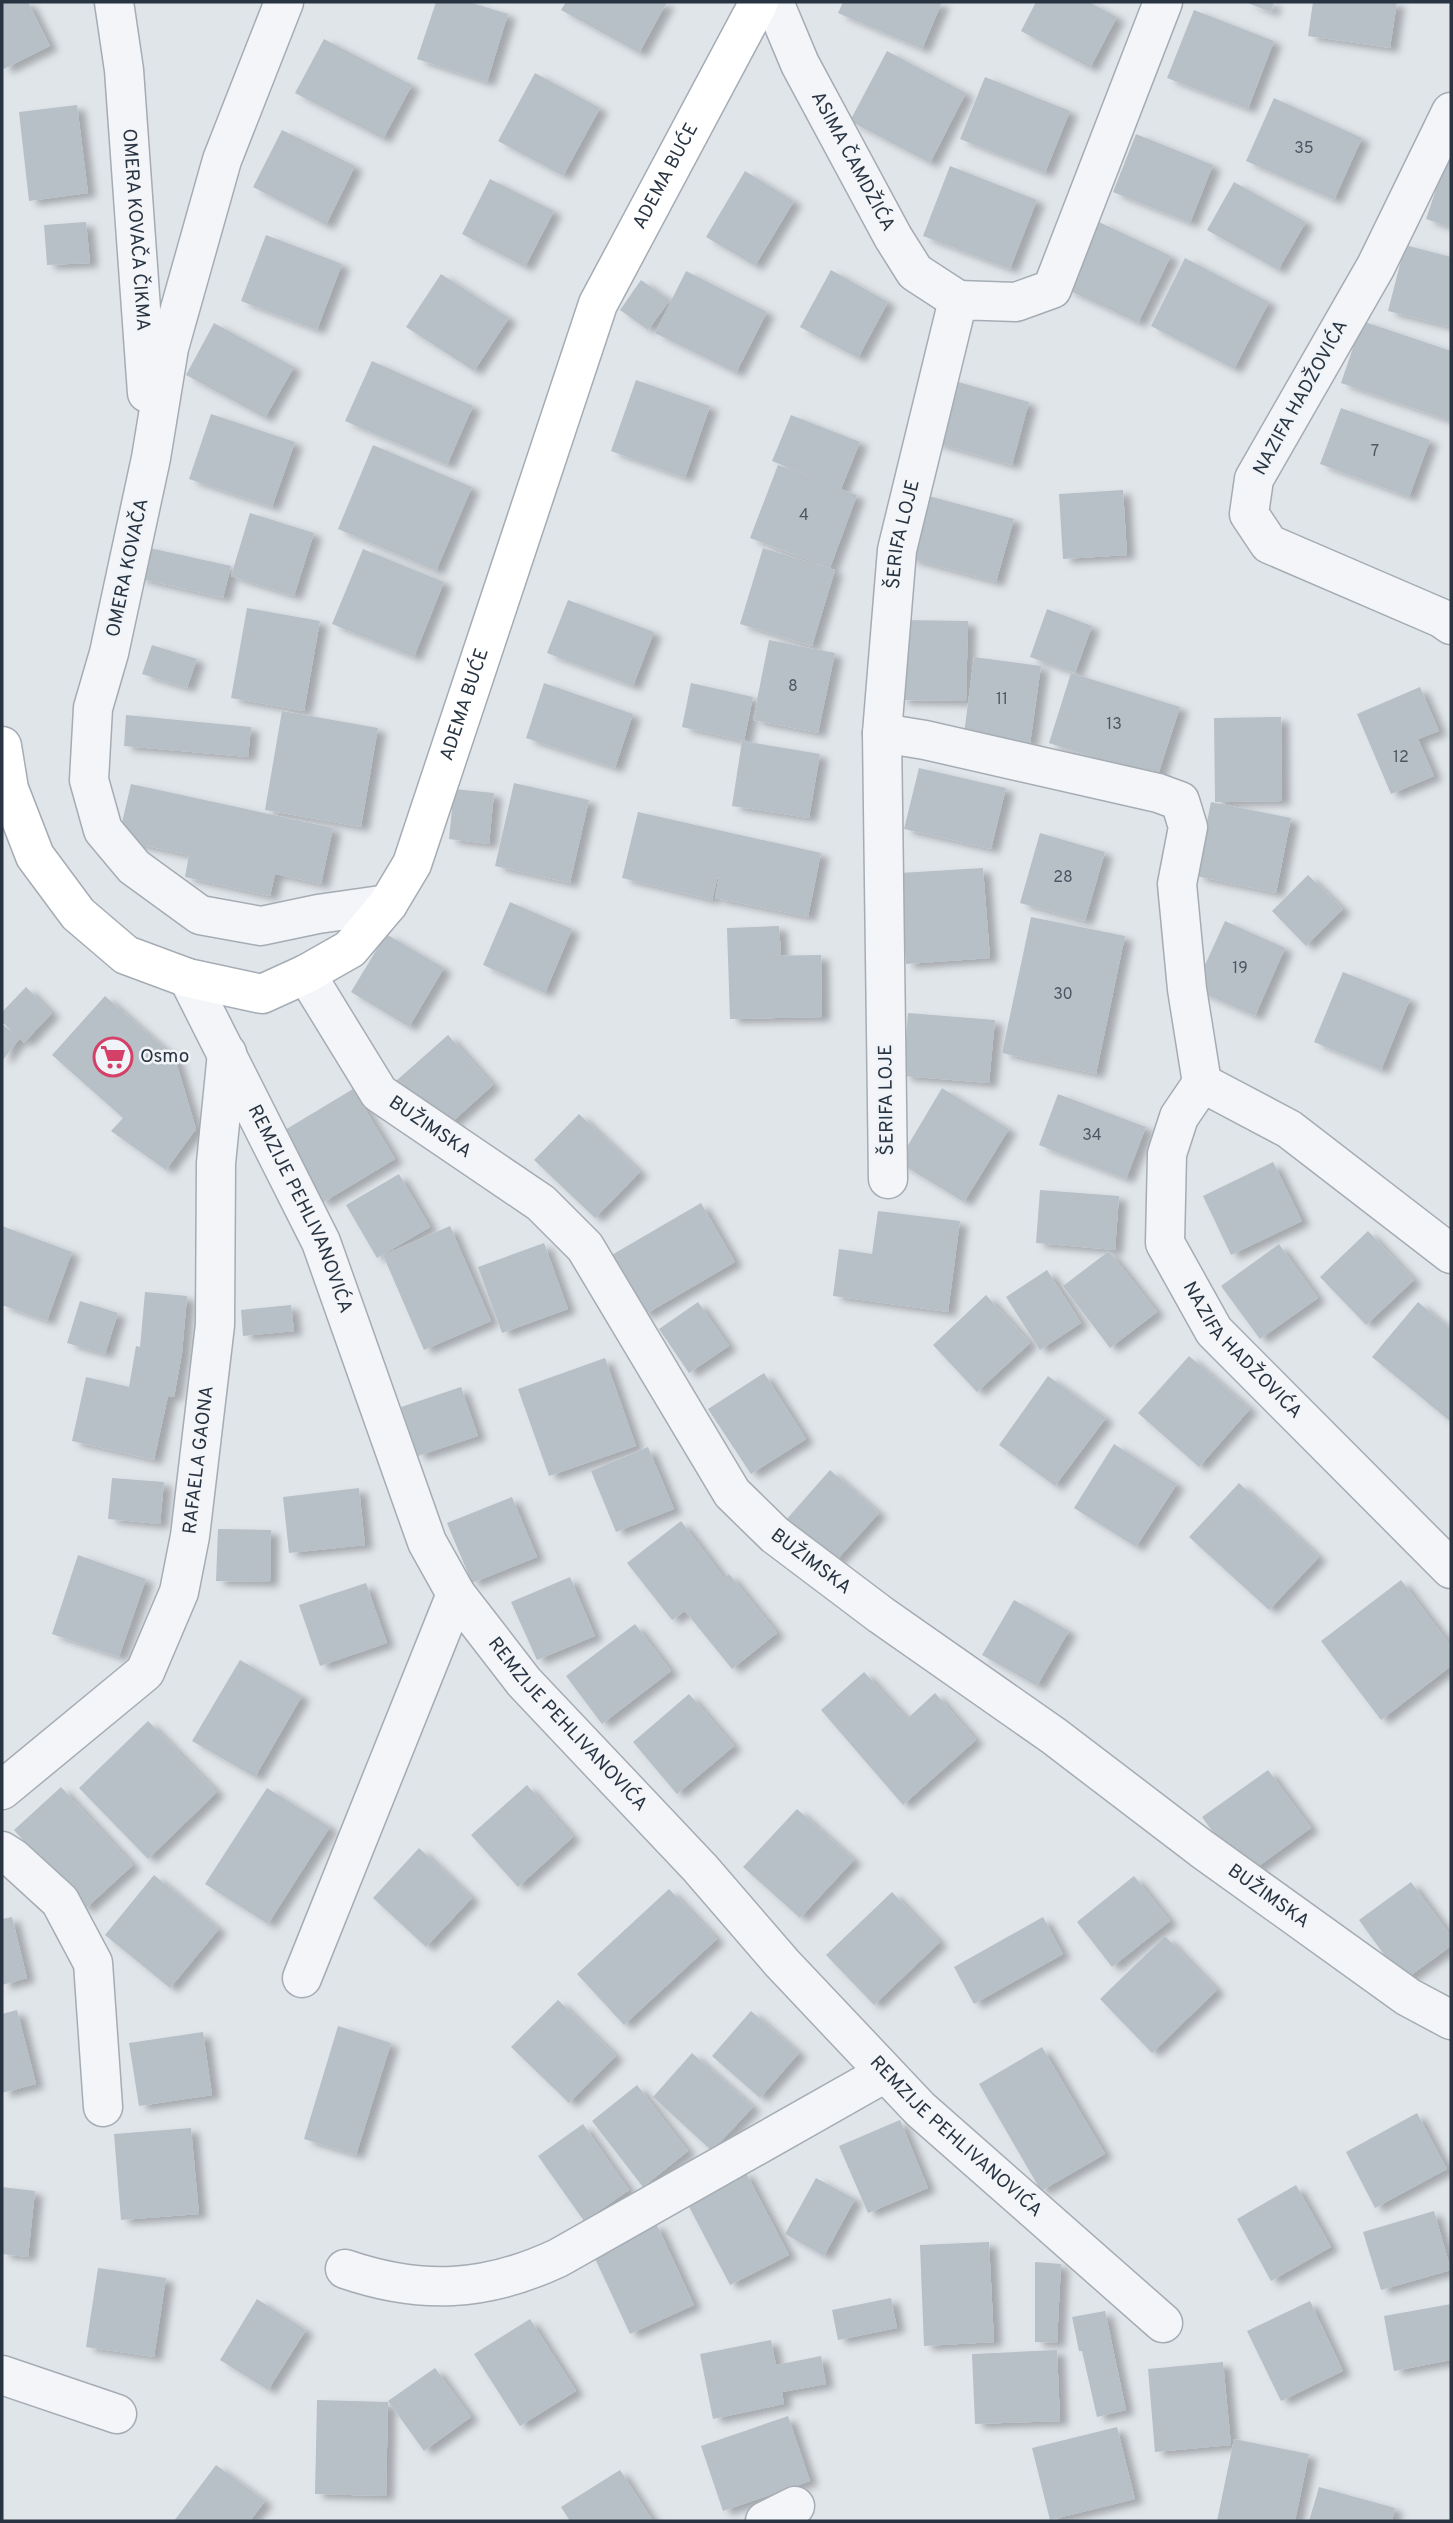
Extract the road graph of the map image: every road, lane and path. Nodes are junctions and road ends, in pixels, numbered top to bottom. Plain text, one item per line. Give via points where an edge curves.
1 (114, 2) edge
2 (284, 2) edge
3 (759, 2) edge
4 (774, 2) edge
5 (1163, 2) edge
6 (1451, 113) edge
7 (958, 300) junction
8 (151, 458) junction
9 (1451, 625) edge
10 (882, 733) junction
11 (2, 746) edge
12 (388, 904) junction
13 (306, 974) junction
14 (188, 978) junction
15 (227, 1053) junction
16 (1202, 1083) junction
17 (888, 1179) dead end
18 (1451, 1254) edge
19 (1451, 1569) edge
20 (456, 1594) junction
21 (2, 1790) edge
22 (2, 1851) edge
23 (302, 1978) dead end
24 (1451, 2020) edge
25 (885, 2073) junction
26 (103, 2106) dead end
27 (345, 2269) dead end
28 (1163, 2323) dead end
29 (2, 2375) edge
30 (117, 2414) dead end

1 - 8 street, OMERA KOVAČA ČIKMA via 124,70
2 - 8 street, OMERA KOVAČA via 222,160 169,348
3 - 12 street, ADEMA BUĆE via 598,304 412,864
4 - 7 street, ASIMA ČAMDŽIĆA via 800,64 893,237 915,272
5 - 7 street via 1052,289 1016,302
6 - 9 street, NAZIFA HADŽOVIĆA via 1377,266 1254,479 1249,514 1269,544
7 - 10 street, ŠERIFA LOJE via 897,550
8 - 12 street, OMERA KOVAČA via 93,708 89,780 103,830 134,867 200,915 261,926
10 - 16 street via 1180,801 1188,827 1177,884
10 - 17 street, ŠERIFA LOJE
11 - 14 street, ADEMA BUĆE via 9,789 35,856 78,914 126,955
12 - 13 street, ADEMA BUĆE via 350,949
13 - 14 street, ADEMA BUĆE via 262,994
13 - 24 street, BUŽIMSKA via 379,1093 541,1203 586,1247 732,1493 775,1535 1408,1997
14 - 15 street, REMZIJE PEHLIVANOVIĆA
15 - 20 street, REMZIJE PEHLIVANOVIĆA via 321,1242 428,1542
15 - 21 street, RAFAELA GAONA via 216,1164 215,1325 179,1592 145,1672
16 - 18 street via 1289,1129
16 - 19 street, NAZIFA HADŽOVIĆA via 1179,1117 1167,1154 1165,1243 1214,1331
20 - 23 street
20 - 25 street, REMZIJE PEHLIVANOVIĆA via 524,1682
22 - 26 street via 60,1901 93,1963
25 - 27 street via 529,2272 468,2286 437,2287 405,2285
25 - 28 street, REMZIJE PEHLIVANOVIĆA
29 - 30 street

